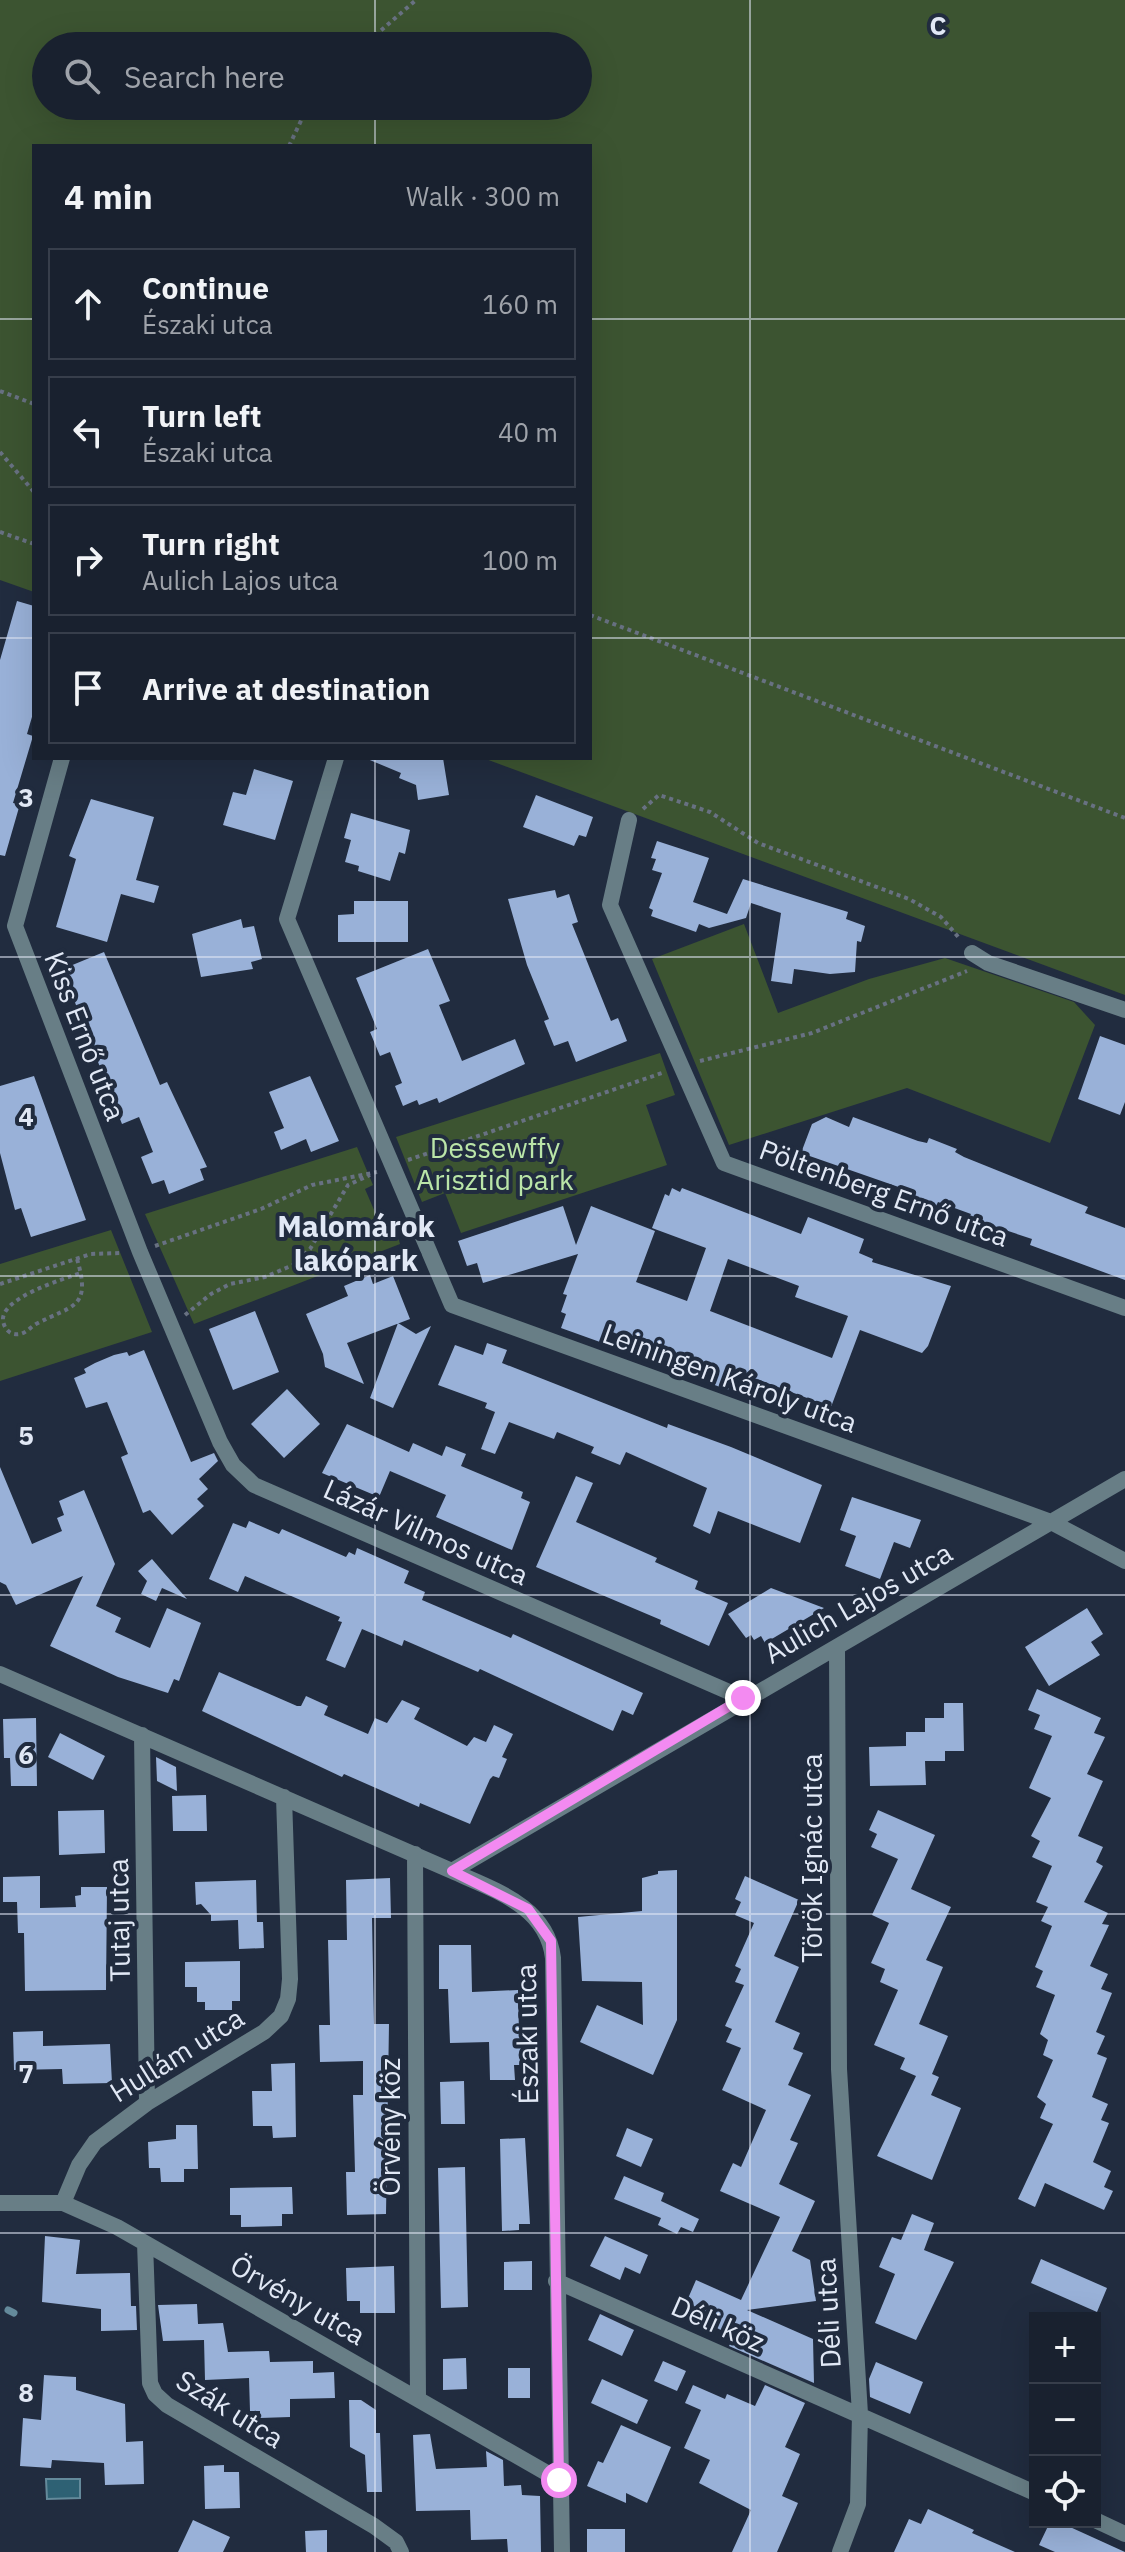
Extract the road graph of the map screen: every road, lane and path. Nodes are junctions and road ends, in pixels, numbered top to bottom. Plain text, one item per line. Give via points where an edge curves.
1 (416, 0) edge
2 (379, 32) edge
3 (301, 120) edge
4 (290, 144) edge
5 (0, 391) edge
6 (32, 403) edge
7 (0, 452) edge
8 (32, 490) edge
9 (0, 532) edge
10 (32, 543) edge
11 (592, 616) edge
12 (61, 760) edge
13 (335, 760) edge
14 (1125, 818) edge
15 (629, 820) joint
16 (972, 953) joint
17 (1125, 1010) edge
18 (394, 1164) junction
19 (376, 1172) junction
20 (140, 1252) junction
21 (77, 1259) junction
22 (81, 1273) junction
23 (0, 1284) edge
24 (1125, 1308) edge
25 (171, 1326) junction
26 (1125, 1479) edge
27 (1051, 1522) junction
28 (1125, 1561) edge
29 (837, 1647) junction
30 (0, 1674) edge
31 (743, 1698) junction
32 (142, 1735) junction
33 (284, 1797) junction
34 (415, 1854) junction
35 (452, 1871) junction
36 (839, 2069) joint
37 (147, 2103) junction
38 (0, 2203) edge
39 (63, 2203) junction
40 (145, 2243) junction
41 (556, 2281) junction
42 (418, 2399) junction
43 (860, 2414) junction
44 (559, 2480) junction
45 (1029, 2490) edge
46 (1101, 2523) edge
47 (1125, 2534) edge
48 (401, 2552) edge
49 (562, 2552) edge
50 (840, 2552) edge

1 - 2 path
3 - 4 path
5 - 6 path
7 - 8 path
9 - 10 path
11 - 14 path
12 - 20 street, Kiss Ernő utca via 15,926
13 - 18 street, Leiningen Károly utca via 287,919
15 - 16 path via 659,795 710,812 758,843 909,899 941,917
15 - 24 street, Pöltenberg Ernő utca via 610,905 724,1163
16 - 17 street
18 - 19 path
18 - 27 street, Leiningen Károly utca via 452,1305
19 - 20 path via 312,1185
19 - 25 path via 348,1185 316,1240 293,1265 211,1294
20 - 21 path
20 - 25 street, Kiss Ernő utca
21 - 22 path
21 - 23 path
22 - 22 path via 80,1300 72,1309 20,1334 4,1326 7,1305 38,1287
25 - 31 street, Lázár Vilmos utca via 220,1442 233,1465 254,1485
26 - 27 street, Aulich Lajos utca
27 - 28 street, Leiningen Károly utca
27 - 29 street, Aulich Lajos utca
29 - 31 street, Aulich Lajos utca
29 - 36 street, Török Ignác utca
30 - 32 street, Északi utca
31 - 35 street, Aulich Lajos utca
32 - 33 street, Északi utca
32 - 37 street, Tutaj utca
33 - 34 street, Északi utca
33 - 37 street, Hullám utca via 290,1979 281,2016 264,2032
34 - 35 street, Északi utca
34 - 42 street, Örvény köz
35 - 41 street, Északi utca via 528,1909 551,1941
36 - 43 street, Déli utca
37 - 39 street, Hullám utca via 95,2142
38 - 39 street, Örvény utca
39 - 40 street, Örvény utca
40 - 42 street, Örvény utca
40 - 48 street, Szák utca via 150,2383 155,2394 374,2526
41 - 43 street, Déli köz
41 - 44 street, Északi utca
42 - 44 street, Örvény utca
43 - 45 street, Déli köz
43 - 50 street, Déli utca via 858,2504
44 - 49 street, Északi utca
46 - 47 street

